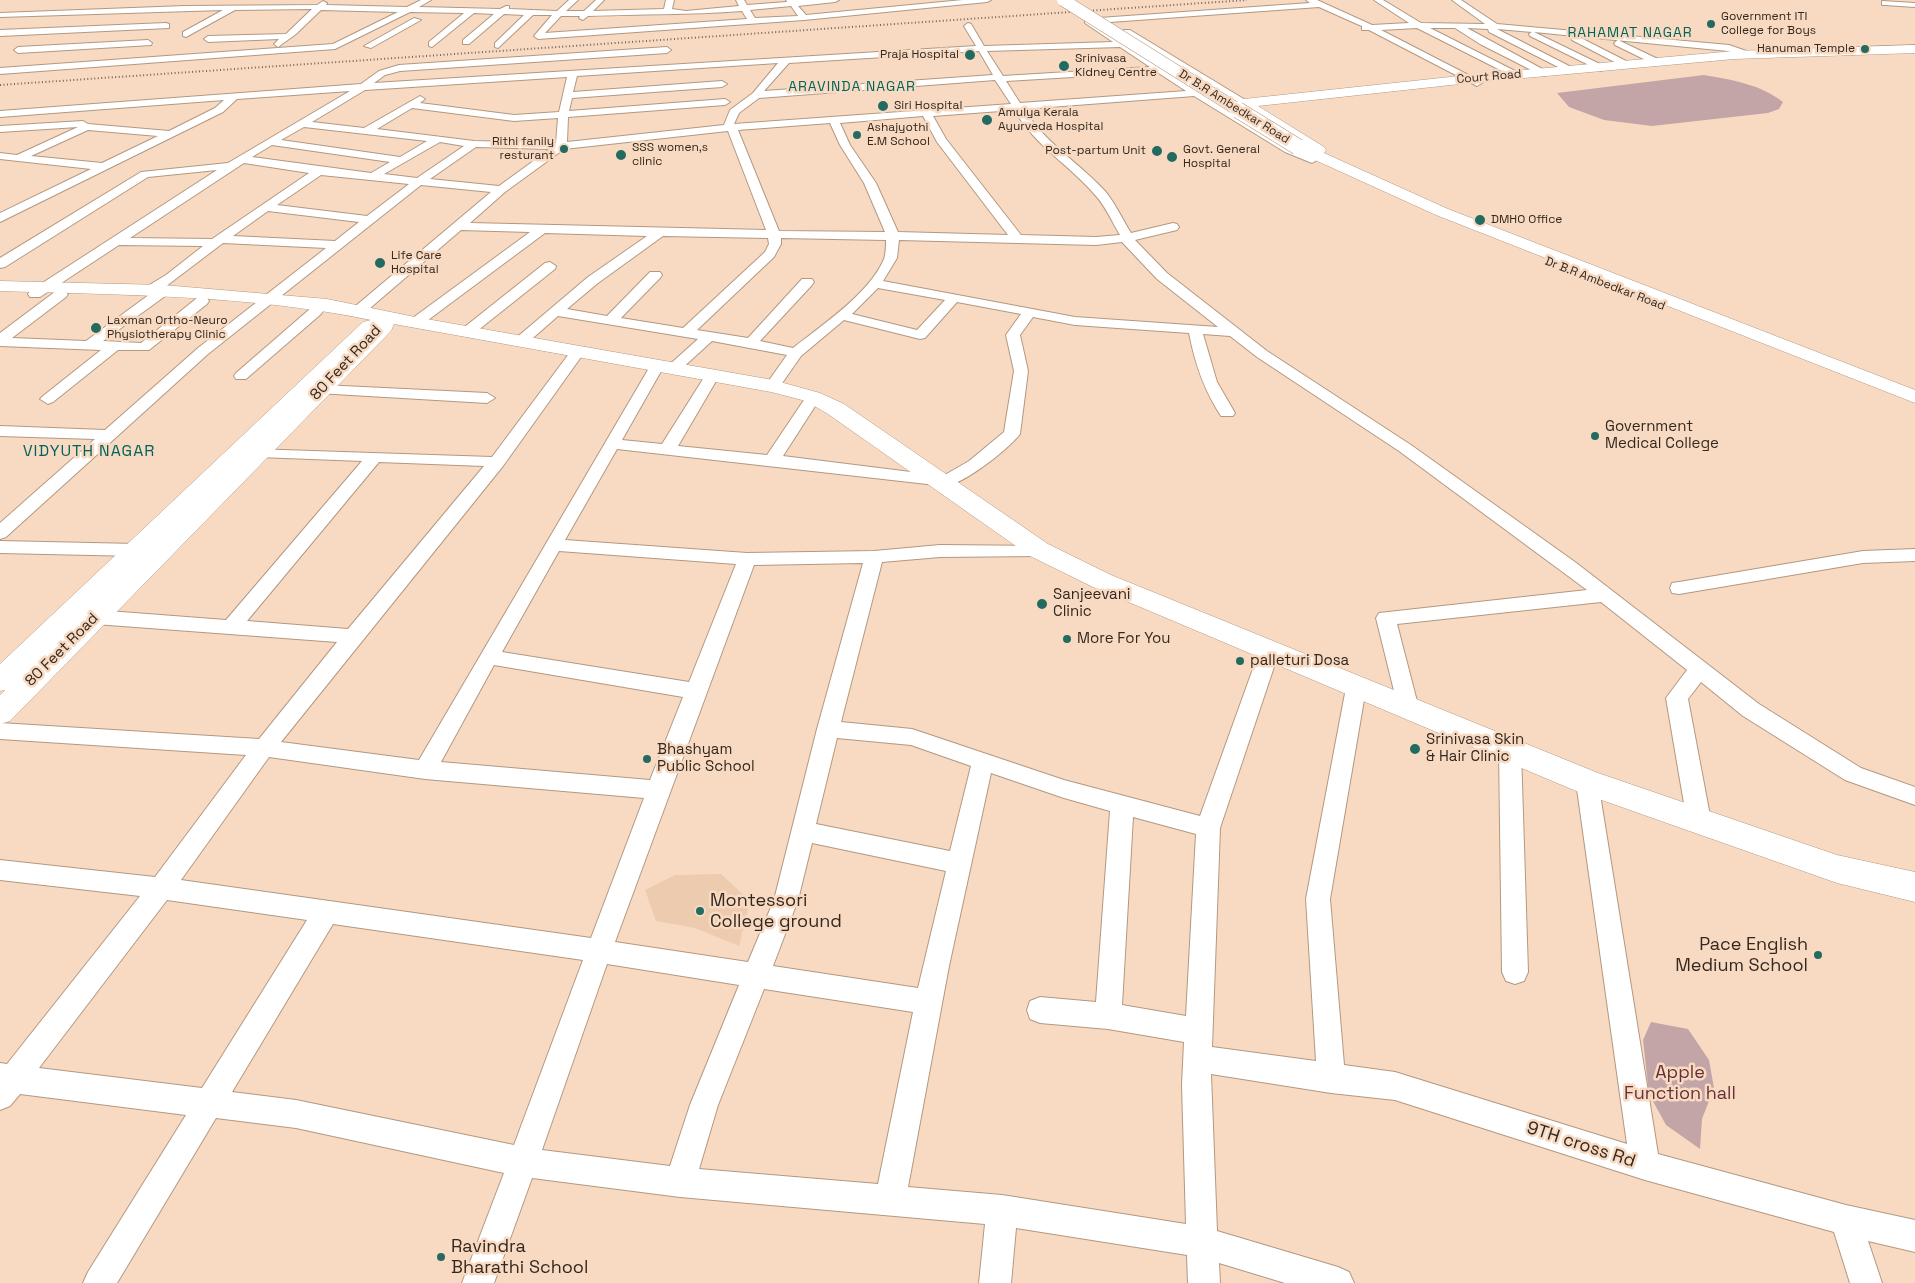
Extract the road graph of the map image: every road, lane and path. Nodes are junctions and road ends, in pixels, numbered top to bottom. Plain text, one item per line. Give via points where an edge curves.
1 (109, 0) edge
2 (143, 0) edge
3 (202, 0) edge
4 (325, 0) edge
5 (366, 0) edge
6 (427, 0) edge
7 (455, 0) edge
8 (515, 0) edge
9 (574, 0) edge
10 (600, 0) edge
11 (670, 0) edge
12 (680, 0) edge
13 (740, 0) edge
14 (835, 0) edge
15 (904, 0) edge
16 (981, 0) edge
17 (1064, 0) edge
18 (1304, 0) edge
19 (1338, 0) edge
20 (1378, 0) edge
21 (1456, 0) edge
22 (791, 2) edge
23 (52, 3) dead end
24 (1315, 3) edge
25 (1885, 3) dead end
26 (1915, 5) edge
27 (235, 7) junction
28 (318, 7) junction
29 (912, 7) junction
30 (348, 8) junction
31 (745, 8) junction
32 (185, 9) junction
33 (146, 10) junction
34 (409, 10) junction
35 (436, 10) junction
36 (532, 10) junction
37 (84, 11) junction
38 (472, 11) junction
39 (668, 11) junction
40 (502, 12) junction
41 (694, 12) junction
42 (558, 13) junction
43 (30, 14) junction
44 (586, 14) junction
45 (1425, 14) dead end
46 (0, 15) edge
47 (804, 18) junction
48 (1103, 18) junction
49 (1379, 18) dead end
50 (752, 21) junction
51 (1446, 24) junction
52 (1486, 24) junction
53 (1418, 25) junction
54 (166, 26) junction
55 (701, 26) junction
56 (968, 26) dead end
57 (1397, 26) junction
58 (1368, 28) junction
59 (1525, 30) junction
60 (1626, 30) dead end
61 (51, 31) junction
62 (1567, 33) junction
63 (0, 34) edge
64 (186, 34) dead end
65 (569, 35) junction
66 (288, 36) junction
67 (1603, 37) junction
68 (208, 39) dead end
69 (1645, 40) junction
70 (1740, 41) dead end
71 (466, 42) dead end
72 (148, 43) junction
73 (432, 44) dead end
74 (1122, 44) junction
75 (498, 45) dead end
76 (368, 46) dead end
77 (981, 48) junction
78 (1915, 49) edge
79 (667, 50) dead end
80 (268, 51) junction
81 (1452, 53) dead end
82 (1746, 55) junction
83 (1763, 55) junction
84 (786, 60) junction
85 (1688, 60) junction
86 (129, 62) junction
87 (1659, 62) junction
88 (723, 64) junction
89 (1462, 64) dead end
90 (1629, 66) junction
91 (1157, 68) junction
92 (1600, 68) junction
93 (1570, 70) junction
94 (0, 71) edge
95 (572, 73) junction
96 (1543, 73) junction
97 (1516, 75) junction
98 (377, 76) junction
99 (355, 77) dead end
100 (999, 78) junction
101 (1472, 80) junction
102 (442, 83) junction
103 (246, 84) dead end
104 (722, 84) junction
105 (364, 87) junction
106 (1224, 91) junction
107 (123, 92) dead end
108 (1197, 94) junction
109 (567, 95) junction
110 (756, 95) junction
111 (233, 97) junction
112 (725, 102) junction
113 (135, 104) junction
114 (410, 105) junction
115 (1247, 105) junction
116 (1016, 106) junction
117 (105, 107) junction
118 (734, 112) junction
119 (926, 113) junction
120 (0, 114) edge
121 (563, 115) junction
122 (834, 120) junction
123 (305, 124) junction
124 (67, 125) junction
125 (91, 125) junction
126 (730, 127) junction
127 (18, 128) junction
128 (0, 129) edge
129 (366, 131) junction
130 (170, 134) junction
131 (0, 136) edge
132 (438, 139) junction
133 (271, 142) junction
134 (474, 144) junction
135 (560, 146) junction
136 (1309, 154) junction
137 (0, 155) edge
138 (18, 158) junction
139 (242, 159) junction
140 (402, 160) junction
141 (0, 166) edge
142 (231, 166) junction
143 (104, 167) junction
144 (319, 171) junction
145 (145, 174) junction
146 (372, 177) junction
147 (418, 182) junction
148 (69, 184) junction
149 (501, 190) junction
150 (264, 208) junction
151 (0, 218) edge
152 (371, 220) junction
153 (460, 226) junction
154 (1173, 227) dead end
155 (542, 229) junction
156 (662, 231) junction
157 (774, 234) junction
158 (893, 236) junction
159 (1128, 238) junction
160 (1017, 239) junction
161 (117, 241) junction
162 (217, 241) junction
163 (339, 245) junction
164 (0, 264) edge
165 (550, 266) dead end
166 (654, 275) dead end
167 (807, 282) dead end
168 (875, 282) junction
169 (0, 286) edge
170 (48, 292) junction
171 (0, 293) edge
172 (156, 293) junction
173 (955, 297) junction
174 (202, 301) junction
175 (267, 302) junction
176 (316, 311) junction
177 (351, 311) junction
178 (557, 312) junction
179 (1030, 312) junction
180 (841, 315) junction
181 (386, 320) junction
182 (610, 322) junction
183 (0, 323) edge
184 (415, 323) junction
185 (21, 324) junction
186 (1195, 329) junction
187 (467, 332) junction
188 (686, 332) junction
189 (1236, 332) junction
190 (708, 336) junction
191 (0, 341) edge
192 (521, 341) junction
193 (752, 343) junction
194 (89, 345) junction
195 (115, 346) junction
196 (579, 350) junction
197 (796, 353) junction
198 (665, 367) junction
199 (241, 376) dead end
200 (712, 376) junction
201 (773, 386) junction
202 (322, 390) junction
203 (813, 397) junction
204 (1915, 397) edge
205 (487, 398) dead end
206 (48, 399) dead end
207 (1915, 406) edge
208 (1227, 414) dead end
209 (0, 430) edge
210 (109, 435) junction
211 (611, 444) junction
212 (667, 450) junction
213 (259, 452) junction
214 (374, 457) junction
215 (772, 460) junction
216 (497, 462) junction
217 (941, 482) junction
218 (0, 533) edge
219 (553, 545) junction
220 (0, 547) edge
221 (137, 550) junction
222 (1039, 550) junction
223 (1915, 555) edge
224 (874, 557) junction
225 (747, 559) junction
226 (1679, 588) dead end
227 (1605, 596) junction
228 (95, 617) junction
229 (231, 627) junction
230 (353, 636) junction
231 (1269, 652) junction
232 (489, 657) junction
233 (1699, 669) junction
234 (0, 683) edge
235 (25, 686) junction
236 (1356, 688) junction
237 (696, 691) junction
238 (1408, 709) junction
239 (0, 713) edge
240 (828, 729) junction
241 (0, 731) edge
242 (264, 748) junction
243 (1510, 751) junction
244 (983, 761) junction
245 (425, 770) junction
246 (1587, 782) junction
247 (658, 790) junction
248 (1915, 796) edge
249 (1122, 805) junction
250 (1700, 821) junction
251 (1208, 828) junction
252 (803, 832) junction
253 (959, 863) junction
254 (0, 870) edge
255 (1915, 887) edge
256 (161, 888) junction
257 (326, 912) junction
258 (599, 951) junction
259 (1515, 972) dead end
260 (756, 974) junction
261 (930, 1002) junction
262 (1040, 1010) dead end
263 (1108, 1016) junction
264 (1199, 1031) junction
265 (1198, 1059) junction
266 (1331, 1079) junction
267 (4, 1084) edge
268 (209, 1104) junction
269 (523, 1162) junction
270 (1645, 1165) junction
271 (680, 1182) junction
272 (890, 1201) junction
273 (1002, 1210) junction
274 (1846, 1220) junction
275 (1915, 1236) edge
276 (1202, 1242) junction
277 (99, 1283) edge
278 (478, 1283) edge
279 (995, 1283) edge
280 (1204, 1283) edge
281 (1338, 1283) edge
282 (1866, 1283) edge

1 - 37 street
2 - 33 street via 150,6
3 - 32 street
4 - 28 street
5 - 30 street
6 - 34 street
7 - 35 street
8 - 40 street
9 - 42 street
10 - 44 street
11 - 12 street
11 - 39 street
13 - 31 street
14 - 22 street
15 - 29 street
16 - 29 street
17 - 136 street, Dr B.R Ambedkar Road, bridge
18 - 24 street
19 - 24 street
20 - 53 street
21 - 52 street
22 - 31 street
22 - 47 street
23 - 43 street
24 - 48 street
24 - 58 street
25 - 26 street
27 - 28 street
27 - 32 street
27 - 64 street
28 - 30 street
28 - 66 street
29 - 47 street
30 - 34 street
31 - 41 street
31 - 50 street
32 - 33 street
32 - 54 street
33 - 37 street
34 - 35 street
34 - 80 street via 335,46
35 - 38 street
35 - 76 street
36 - 40 street
36 - 42 street
36 - 75 street
37 - 43 street
37 - 61 street
38 - 40 street
38 - 73 street
39 - 41 street
39 - 44 street
40 - 71 street
41 - 55 street
42 - 44 street
42 - 65 street via 538,36
43 - 46 street
44 - 65 street
45 - 51 street
47 - 50 street
48 - 74 street via 1088,22
48 - 106 street
49 - 57 street
50 - 55 street
51 - 52 street
51 - 53 street
51 - 96 street
52 - 59 street
52 - 62 street via 1546,21
52 - 93 street
53 - 57 street
53 - 97 street
54 - 61 street
54 - 72 street
55 - 65 street
56 - 77 street
57 - 58 street
57 - 81 street
58 - 101 street
59 - 62 street
59 - 92 street
60 - 69 street
61 - 63 street
61 - 72 street via 15,52
62 - 67 street
62 - 90 street
66 - 68 street
66 - 80 street
67 - 69 street
67 - 87 street
69 - 82 street via 1729,48
69 - 85 street
70 - 83 street
72 - 86 street
74 - 77 street
74 - 91 street
77 - 84 street
77 - 100 street
78 - 83 street, Court Road
79 - 98 street via 399,68
80 - 86 street
82 - 83 street, Court Road
82 - 85 street, Court Road
82 - 101 street, Court Road via 1741,58
84 - 88 street
84 - 110 street
85 - 87 street, Court Road
86 - 94 street
87 - 90 street, Court Road
88 - 95 street
88 - 104 street
89 - 101 street
90 - 92 street, Court Road
91 - 100 street
91 - 108 street
92 - 93 street, Court Road
93 - 96 street, Court Road
95 - 102 street
95 - 109 street
96 - 97 street, Court Road
97 - 101 street, Court Road
98 - 99 street
98 - 105 street
100 - 110 street
100 - 116 street
101 - 115 street, Court Road
102 - 105 street
102 - 114 street
103 - 111 street
104 - 109 street
104 - 112 street
105 - 111 street
105 - 123 street
106 - 108 street
106 - 115 street
107 - 117 street
108 - 116 street
108 - 136 street via 1289,150
109 - 121 street
110 - 118 street
111 - 113 street
111 - 130 street via 219,110
112 - 118 street
112 - 121 street
113 - 117 street
113 - 125 street
114 - 121 street via 503,117
114 - 129 street
115 - 136 street via 1321,152
116 - 119 street
116 - 159 street via 1045,144 1100,194
117 - 120 street
118 - 126 street
119 - 122 street
119 - 160 street via 941,140
121 - 135 street
122 - 126 street
122 - 158 street via 870,183
123 - 129 street
123 - 133 street
124 - 125 street
124 - 127 street
124 - 137 street
125 - 130 street
125 - 138 street
126 - 135 street
126 - 157 street
127 - 128 street
127 - 131 street
129 - 132 street
130 - 143 street
132 - 134 street
132 - 140 street
133 - 139 street
133 - 140 street
134 - 135 street
134 - 147 street
135 - 149 street
136 - 204 street, Dr B.R Ambedkar Road via 1442,212
136 - 207 street, Dr B.R Ambedkar Road via 1430,218 1615,287
137 - 138 street
138 - 141 street
138 - 143 street
139 - 142 street
139 - 144 street
140 - 146 street
142 - 145 street
142 - 161 street
143 - 148 street
144 - 146 street
144 - 150 street
145 - 148 street
145 - 164 street
146 - 147 street
147 - 149 street
147 - 152 street
148 - 151 street
149 - 153 street
150 - 152 street
150 - 162 street
152 - 163 street
153 - 155 street
153 - 177 street
154 - 159 street
155 - 156 street
155 - 184 street
156 - 157 street
156 - 178 street via 593,280
157 - 158 street
157 - 188 street via 776,244 770,254
158 - 160 street
158 - 168 street via 891,258
159 - 160 street via 1096,242
159 - 189 street via 1129,244 1162,276
161 - 162 street
161 - 170 street
162 - 163 street
162 - 172 street
163 - 175 street
165 - 187 street
166 - 182 street
167 - 193 street
168 - 173 street
168 - 180 street
169 - 170 street
170 - 171 street
170 - 172 street
170 - 185 street
172 - 174 street
172 - 175 street
172 - 194 street
173 - 179 street
173 - 180 street via 920,335
174 - 175 street
174 - 195 street via 146,346
175 - 176 street
175 - 177 street via 327,305
175 - 210 street via 203,352
176 - 177 street
176 - 199 street
177 - 181 street
178 - 182 street
178 - 192 street
179 - 186 street via 1075,321
179 - 217 street via 1014,335 1021,371 1012,434 976,465
180 - 197 street
181 - 184 street
181 - 202 street, 80 Feet Road via 384,327
181 - 221 street, 80 Feet Road via 370,326
182 - 188 street
183 - 185 street
184 - 187 street
185 - 191 street
186 - 189 street
186 - 208 street via 1212,392
187 - 192 street
188 - 190 street
189 - 227 street via 1262,354 1404,448
190 - 193 street
190 - 198 street
191 - 194 street
192 - 196 street
193 - 197 street
194 - 195 street
195 - 206 street
196 - 198 street
196 - 216 street
197 - 201 street
198 - 200 street
198 - 211 street
200 - 201 street
200 - 212 street
201 - 203 street
202 - 205 street
202 - 213 street, 80 Feet Road
203 - 215 street
203 - 217 street via 836,409
209 - 210 street
210 - 218 street
211 - 212 street
211 - 219 street
212 - 215 street
213 - 214 street
213 - 228 street, 80 Feet Road
214 - 216 street
214 - 229 street
215 - 217 street
216 - 230 street
217 - 222 street
219 - 225 street
219 - 232 street
220 - 221 street
221 - 234 street, 80 Feet Road
222 - 224 street via 940,551
222 - 231 street via 1102,581
223 - 226 street via 1863,557
224 - 225 street
224 - 240 street
225 - 237 street
227 - 233 street
227 - 238 street via 1386,618
228 - 229 street
228 - 235 street, 80 Feet Road
229 - 230 street
230 - 242 street
231 - 236 street
231 - 251 street
232 - 237 street
232 - 245 street
233 - 248 street via 1751,710 1853,774
233 - 250 street via 1677,698
234 - 235 street
235 - 239 street, 80 Feet Road
236 - 238 street
236 - 266 street via 1318,899
237 - 247 street
238 - 243 street
240 - 244 street via 912,737
240 - 252 street
241 - 242 street
242 - 245 street
242 - 256 street
243 - 246 street
243 - 259 street
244 - 249 street
244 - 253 street
245 - 247 street
246 - 250 street
246 - 270 street, 9TH cross Rd
247 - 258 street
249 - 251 street
249 - 263 street
250 - 255 street via 1837,870
251 - 264 street
252 - 253 street
252 - 260 street via 786,900
253 - 261 street
254 - 256 street
256 - 257 street
256 - 267 street
257 - 258 street
257 - 268 street
258 - 260 street
258 - 269 street
260 - 261 street
260 - 271 street via 704,1105
261 - 272 street
262 - 263 street
263 - 264 street
264 - 265 street
265 - 266 street, 9TH cross Rd
265 - 276 street via 1196,1085
266 - 270 street, 9TH cross Rd via 1395,1086
267 - 268 street
268 - 269 street via 296,1114
268 - 277 street
269 - 271 street
269 - 278 street
270 - 274 street
271 - 272 street
272 - 273 street
273 - 276 street
273 - 279 street
274 - 275 street
274 - 282 street
276 - 280 street
276 - 281 street

